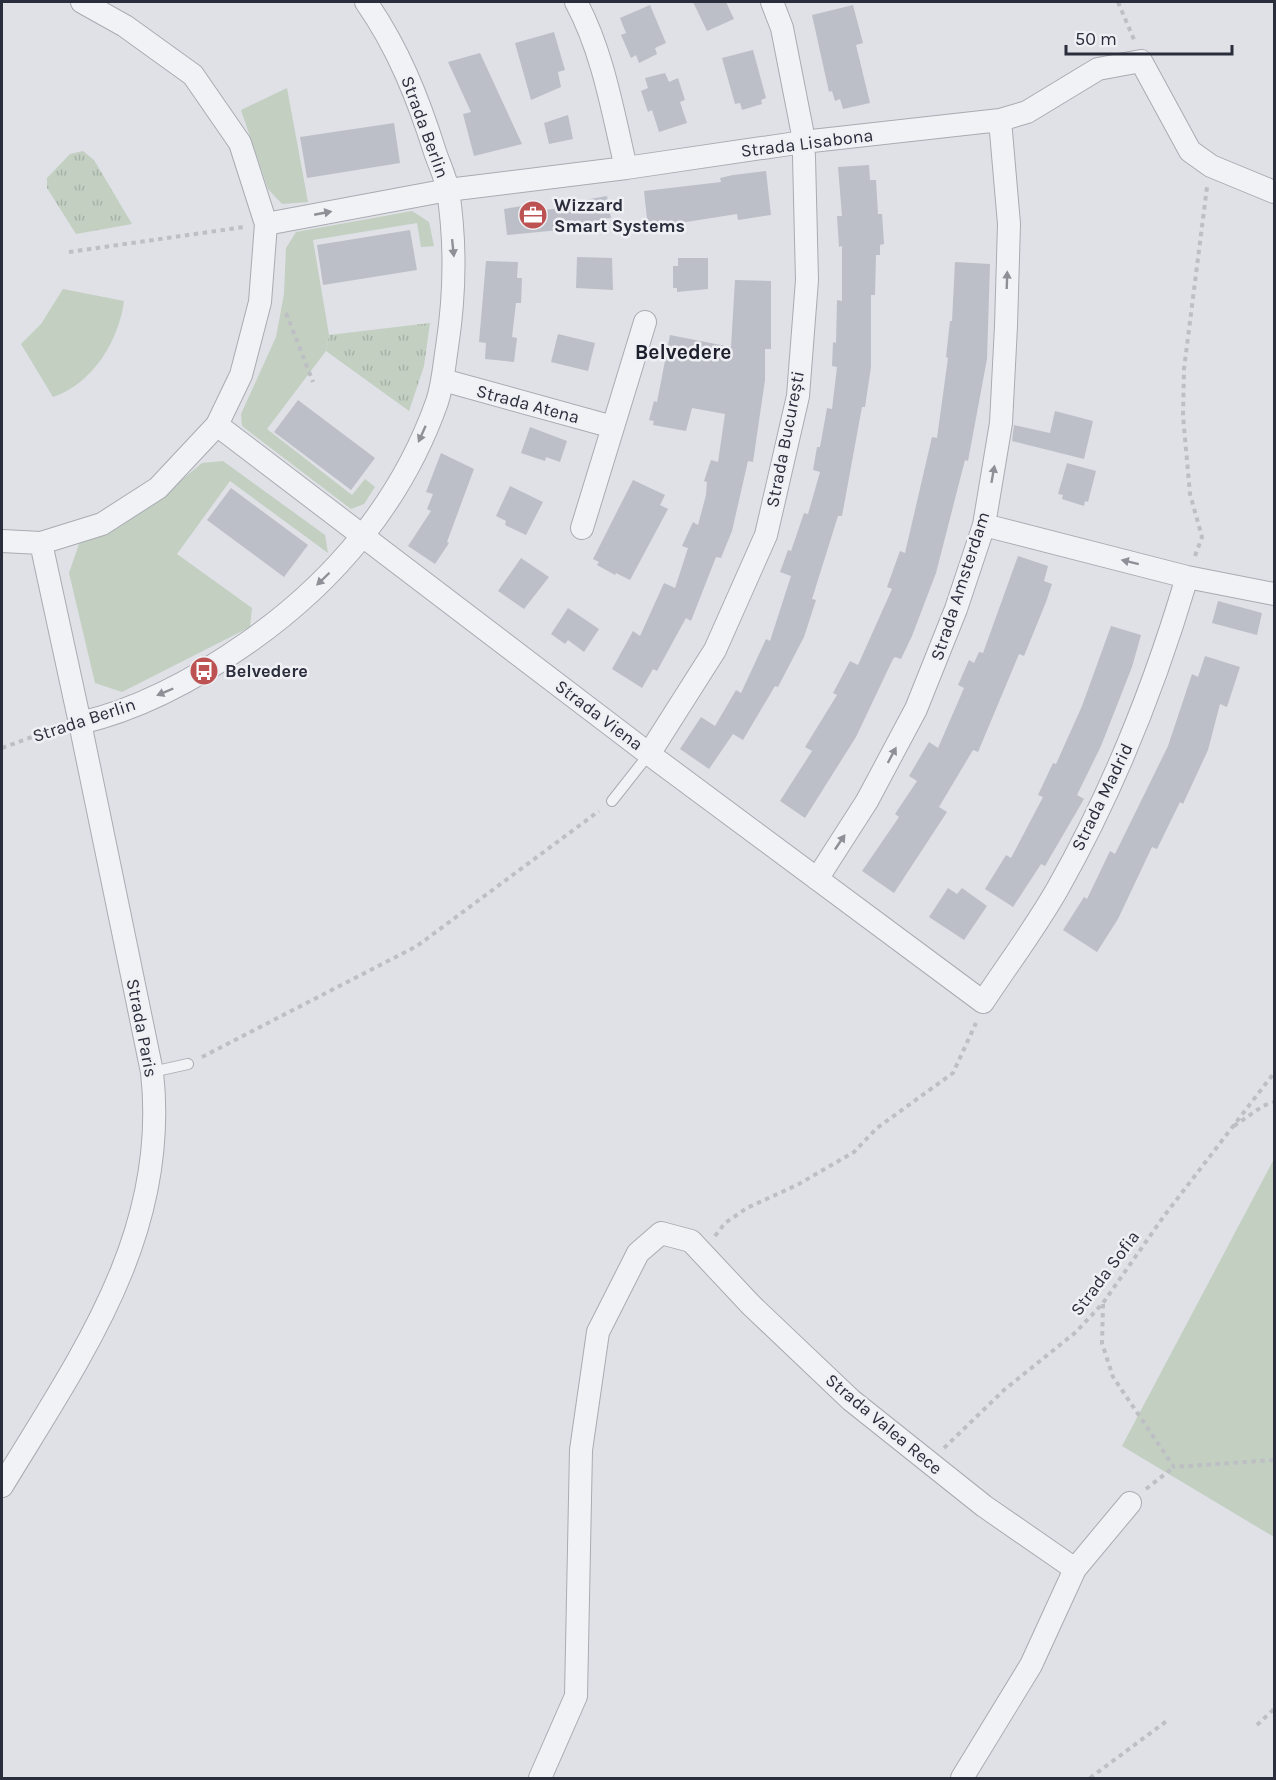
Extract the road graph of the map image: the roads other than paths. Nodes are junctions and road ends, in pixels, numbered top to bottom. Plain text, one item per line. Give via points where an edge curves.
1 (82, 2) edge
2 (366, 2) edge
3 (576, 2) edge
4 (772, 2) edge
5 (1000, 120) junction
6 (803, 142) junction
7 (626, 168) junction
8 (448, 190) junction
9 (1275, 192) edge
10 (266, 224) junction
11 (645, 322) dead end
12 (443, 380) junction
13 (217, 425) junction
14 (613, 427) junction
15 (984, 525) junction
16 (582, 528) dead end
17 (363, 537) junction
18 (2, 541) edge
19 (40, 543) junction
20 (1187, 577) junction
21 (1275, 594) edge
22 (81, 723) junction
23 (649, 754) junction
24 (612, 801) road end
25 (817, 879) junction
26 (983, 1002) joint
27 (188, 1064) road end
28 (152, 1072) junction
29 (2, 1486) edge
30 (1130, 1503) road end
31 (1075, 1569) junction
32 (540, 1779) edge
33 (962, 1779) edge

1 - 10 street via 125,26 193,75 240,143
2 - 8 street, Strada Berlin via 419,98
3 - 7 street via 587,23 606,84
4 - 6 street, Strada București via 782,28
5 - 6 street, Strada Lisabona
5 - 9 street, Strada Lisabona via 1027,112 1098,69 1141,61 1190,151 1211,166
15 -> 5 street, Strada Amsterdam via 1001,423 1006,303 1009,224
6 - 7 street, Strada Lisabona
6 - 23 street, Strada București via 807,280 798,396 766,535 715,650
7 - 8 street, Strada Lisabona
10 -> 8 street, Strada Lisabona
8 -> 12 street, Strada Berlin via 455,261
10 - 13 street via 260,302 242,375
11 - 14 street
12 - 14 street, Strada Atena
12 -> 17 street, Strada Berlin via 400,484
13 - 17 street, Strada Viena
13 - 19 street via 152,492 102,524
14 - 16 street
20 -> 15 street
25 -> 15 street, Strada Amsterdam via 867,801 916,709
17 -> 22 street, Strada Berlin via 283,618 224,659 173,688
17 - 23 street, Strada Viena
18 - 19 street
19 - 22 street, Strada Paris
20 - 21 street
20 - 26 street, Strada Madrid via 1156,676 1118,769 1058,888
22 - 28 street, Strada Paris
23 - 24 lane, Strada București
23 - 25 street, Strada Viena
25 - 26 street, Strada Viena
27 - 28 lane
28 - 29 street, Strada Paris via 156,1109 154,1150 139,1227 96,1331
30 - 31 street
31 - 32 street, Strada Valea Rece via 984,1506 851,1400 751,1305 691,1241 661,1233 638,1253 598,1332 581,1450 576,1696
31 - 33 street via 1031,1665

